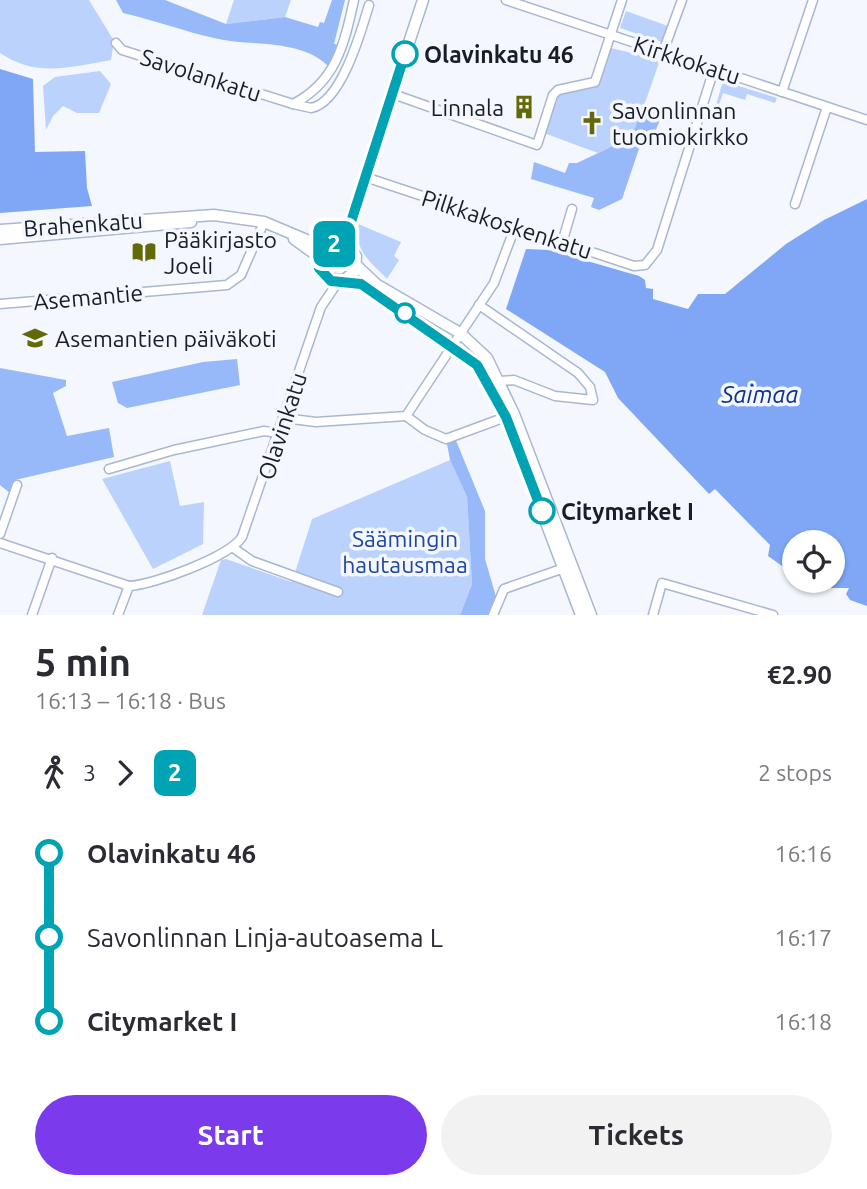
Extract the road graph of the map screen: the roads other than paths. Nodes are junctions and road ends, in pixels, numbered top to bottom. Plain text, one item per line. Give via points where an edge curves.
1 (354, 0) edge
2 (423, 0) edge
3 (506, 0) edge
4 (622, 0) edge
5 (682, 0) edge
6 (813, 0) edge
7 (369, 5) dead end
8 (610, 35) junction
9 (116, 43) dead end
10 (663, 52) junction
11 (714, 69) junction
12 (782, 92) junction
13 (312, 94) junction
14 (393, 94) junction
15 (291, 104) junction
16 (317, 107) junction
17 (827, 107) junction
18 (867, 120) edge
19 (365, 177) junction
20 (795, 204) dead end
21 (572, 209) dead end
22 (263, 224) junction
23 (350, 225) junction
24 (515, 227) junction
25 (0, 230) edge
26 (0, 239) edge
27 (562, 243) junction
28 (334, 244) junction
29 (349, 247) junction
30 (319, 257) junction
31 (357, 266) junction
32 (321, 273) junction
33 (340, 282) junction
34 (324, 300) junction
35 (0, 304) edge
36 (480, 305) junction
37 (460, 333) junction
38 (452, 345) junction
39 (494, 381) junction
40 (406, 416) junction
41 (510, 416) junction
42 (284, 418) junction
43 (279, 433) junction
44 (109, 469) dead end
45 (17, 485) dead end
46 (0, 534) edge
47 (0, 543) edge
48 (232, 547) junction
49 (52, 558) junction
50 (568, 567) junction
51 (129, 586) junction
52 (338, 592) dead end
53 (32, 615) edge
54 (118, 615) edge
55 (493, 615) edge
56 (582, 615) edge
57 (591, 615) edge
58 (653, 615) edge
59 (773, 615) edge

1 - 13 street via 344,42 325,81
2 - 14 main road
3 - 8 street, Kirkkokatu
4 - 8 street
5 - 10 street
6 - 12 street
7 - 16 street via 339,81 328,100
8 - 10 street, Kirkkokatu
8 - 14 street via 596,82 553,95 537,145
9 - 15 street, Savolankatu via 122,50
10 - 11 street, Kirkkokatu
11 - 12 street, Kirkkokatu
11 - 27 street, Pilkkakoskenkatu via 657,250 649,262 634,266
12 - 17 street, Kirkkokatu
13 - 15 street
13 - 16 street
14 - 19 main road
15 - 16 street, Savolankatu
17 - 18 street, Kirkkokatu
17 - 20 street
19 - 23 main road
19 - 24 street, Pilkkakoskenkatu
21 - 27 street
22 - 25 main road, Brahenkatu via 214,215
22 - 26 main road, Brahenkatu via 202,221
22 - 28 main road, Brahenkatu via 314,243
22 - 30 main road, Brahenkatu
22 - 35 street, Asemantie via 241,275 227,285
23 - 28 main road
23 - 29 main road
24 - 27 street, Pilkkakoskenkatu
24 - 36 street via 494,283
28 - 29 main road
28 - 30 main road
29 - 31 main road
30 - 32 main road
31 - 33 main road via 352,276
31 - 37 main road via 376,284
32 - 33 main road
32 - 34 street, Olavinkatu
33 - 34 street, Olavinkatu
33 - 38 main road via 361,284
34 - 42 street, Olavinkatu
36 - 37 street
36 - 39 street via 578,373 590,387 593,400 555,396 522,382
37 - 38 street
37 - 39 main road via 487,358
38 - 39 main road
38 - 40 street
39 - 41 main road
40 - 41 street via 446,439
40 - 42 street via 316,422
41 - 50 main road
42 - 43 street, Olavinkatu
43 - 44 street via 251,433
43 - 48 street, Olavinkatu via 248,526
45 - 46 street
47 - 49 street
48 - 51 street via 150,584
48 - 52 street via 252,561
49 - 51 street
49 - 53 street
50 - 55 street via 504,589
50 - 56 main road
50 - 57 main road
51 - 54 street
58 - 59 street via 662,583

